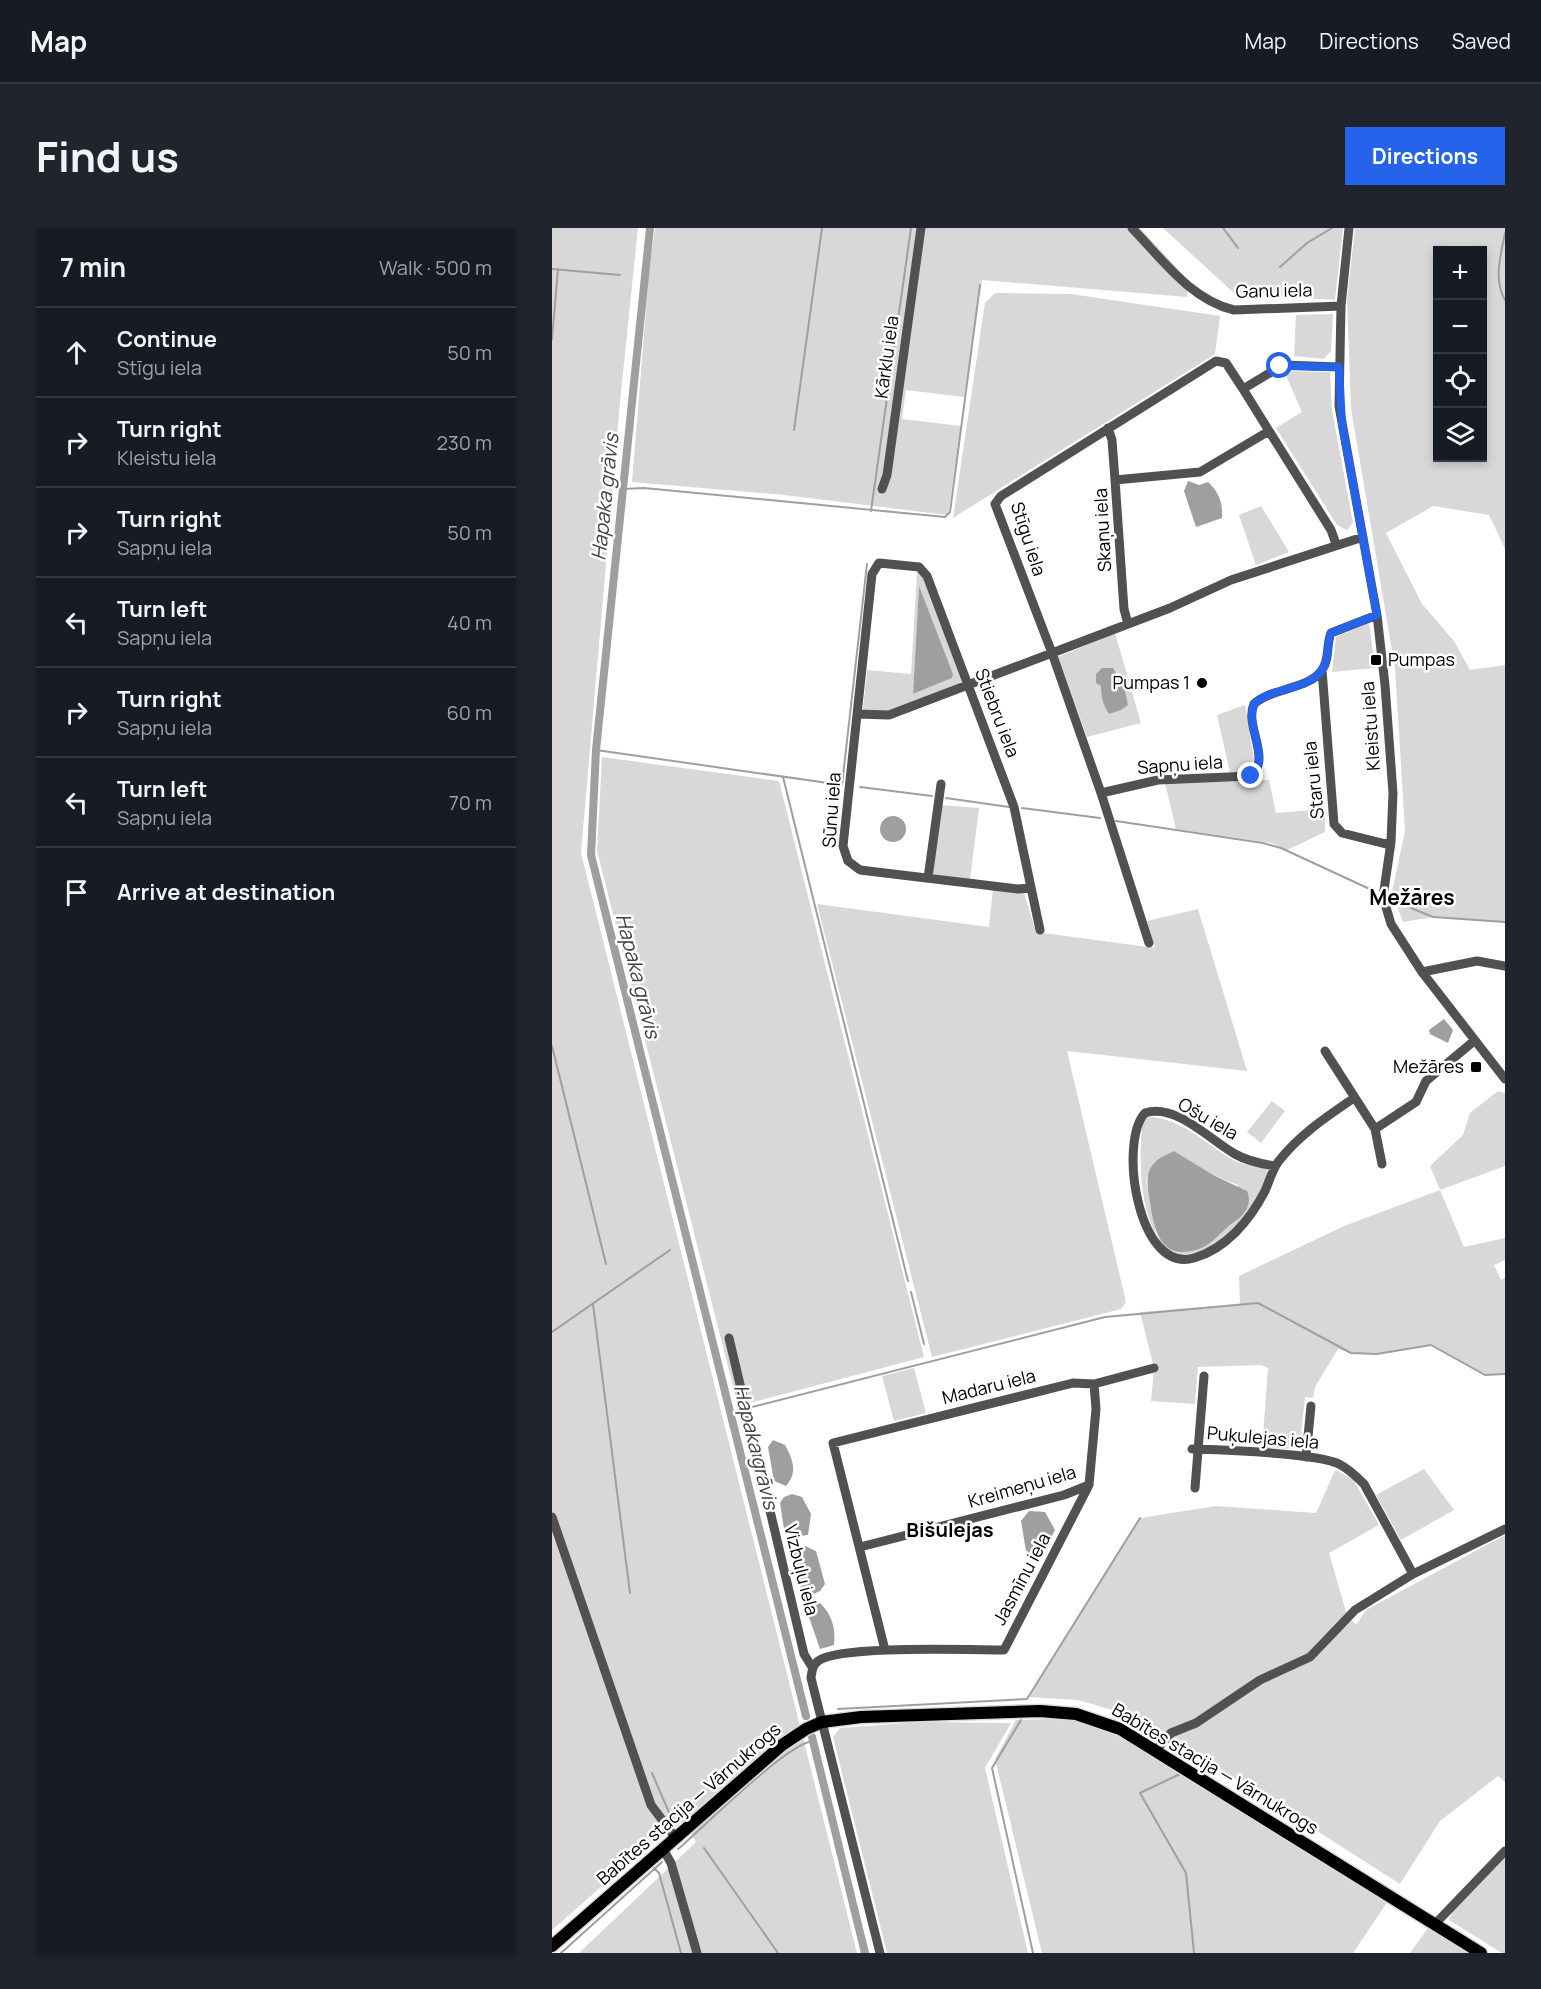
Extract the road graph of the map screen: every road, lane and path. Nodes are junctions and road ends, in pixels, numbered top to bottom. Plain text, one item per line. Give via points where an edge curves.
1 (921, 228) edge
2 (1132, 228) edge
3 (1349, 228) edge
4 (1341, 306) junction
5 (1339, 367) junction
6 (1243, 389) junction
7 (1108, 428) junction
8 (1269, 430) junction
9 (1115, 480) junction
10 (882, 489) dead end
11 (1364, 537) junction
12 (1336, 544) junction
13 (872, 574) joint
14 (1377, 615) junction
15 (1128, 624) junction
16 (1052, 653) junction
17 (1322, 670) junction
18 (968, 685) junction
19 (857, 714) junction
20 (941, 784) dead end
21 (1101, 793) junction
22 (1391, 842) junction
23 (928, 878) junction
24 (1031, 888) junction
25 (1040, 930) dead end
26 (1149, 943) dead end
27 (1505, 966) edge
28 (1422, 972) junction
29 (1474, 1041) junction
30 (1324, 1051) dead end
31 (1505, 1078) edge
32 (1354, 1098) junction
33 (1375, 1129) junction
34 (1382, 1164) dead end
35 (1275, 1166) junction
36 (729, 1338) dead end
37 (1154, 1368) dead end
38 (1204, 1376) dead end
39 (1094, 1383) junction
40 (1311, 1406) dead end
41 (1196, 1449) junction
42 (1306, 1457) junction
43 (1089, 1485) junction
44 (1195, 1488) dead end
45 (1064, 1495) junction
46 (1076, 1510) junction
47 (552, 1517) edge
48 (1505, 1529) edge
49 (860, 1547) junction
50 (1413, 1574) junction
51 (885, 1650) junction
52 (812, 1667) junction
53 (822, 1722) junction
54 (1156, 1750) junction
55 (675, 1838) junction
56 (663, 1849) junction
57 (1505, 1851) edge
58 (1435, 1924) junction
59 (552, 1946) edge
60 (697, 1953) edge
61 (880, 1953) edge
62 (1481, 1953) edge

1 - 10 street, Kārklu iela
2 - 4 street, Ganu iela via 1197,294 1220,307 1234,310
3 - 4 street, Kleistu iela
4 - 5 street, Kleistu iela
5 - 6 street via 1283,365
5 - 11 street, Kleistu iela via 1342,424
6 - 7 street, Stīgu iela via 1228,366 1218,360
6 - 8 street
7 - 9 street
7 - 16 street, Stīgu iela via 1001,495 995,504
8 - 9 street, Skaņu iela via 1200,472
8 - 12 street
9 - 15 street, Skaņu iela
11 - 12 street
11 - 14 street, Kleistu iela
12 - 15 street via 1220,584
13 - 18 street, Stiebru iela via 881,562 922,568
13 - 19 street, Sūnu iela
14 - 17 street via 1331,633
14 - 22 street, Kleistu iela via 1393,793
15 - 16 street
16 - 18 street
16 - 21 street
17 - 21 street, Sapņu iela via 1314,678 1254,704 1251,716 1259,761 1251,776 1158,780
17 - 22 street, Staru iela via 1334,824 1342,833
18 - 19 street via 889,715
18 - 24 street, Stiebru iela via 1014,807
19 - 23 street, Sūnu iela via 844,854 857,869
20 - 23 street
21 - 26 street
22 - 28 street, Kleistu iela via 1383,897 1391,924
23 - 24 street, Sūnu iela
24 - 25 street, Stiebru iela
27 - 28 street via 1477,961
28 - 29 street, Kleistu iela
29 - 31 street, Kleistu iela
29 - 33 street via 1426,1081 1416,1102
30 - 32 street
32 - 33 street
32 - 35 street, Ošu iela via 1300,1136
33 - 34 street
35 - 35 street, Ošu iela via 1253,1211 1235,1233 1197,1257 1173,1259 1152,1239 1138,1201 1136,1127 1145,1113 1158,1111 1181,1119 1240,1157
36 - 52 street, Vizbuļu iela via 801,1643
37 - 39 street, Madaru iela
38 - 41 street
39 - 43 street, Jasmīnu iela via 1096,1409
39 - 49 street, Madaru iela via 1073,1383 833,1443
40 - 42 street
41 - 42 street, Puķulejas iela
41 - 44 street
42 - 50 street, Puķulejas iela via 1337,1462 1364,1484
43 - 45 street, Kreimeņu iela
43 - 46 street, Jasmīnu iela
45 - 46 street
45 - 49 street, Kreimeņu iela
46 - 51 street, Jasmīnu iela via 1004,1650
47 - 55 street via 651,1805
48 - 50 street
49 - 51 street
50 - 54 street via 1355,1610 1310,1657 1260,1680 1196,1723 1171,1733
51 - 52 street, Jasmīnu iela via 828,1656
52 - 53 street
53 - 54 main road, Babītes stacija — Vārnukrogs via 861,1717 1040,1711 1076,1714 1098,1719
53 - 55 main road, Babītes stacija — Vārnukrogs via 782,1745
53 - 61 street
54 - 58 main road, Babītes stacija — Vārnukrogs
55 - 56 main road, Babītes stacija — Vārnukrogs
56 - 59 main road, Babītes stacija — Vārnukrogs
56 - 60 street via 671,1863
57 - 58 street
58 - 62 main road, Babītes stacija — Vārnukrogs

